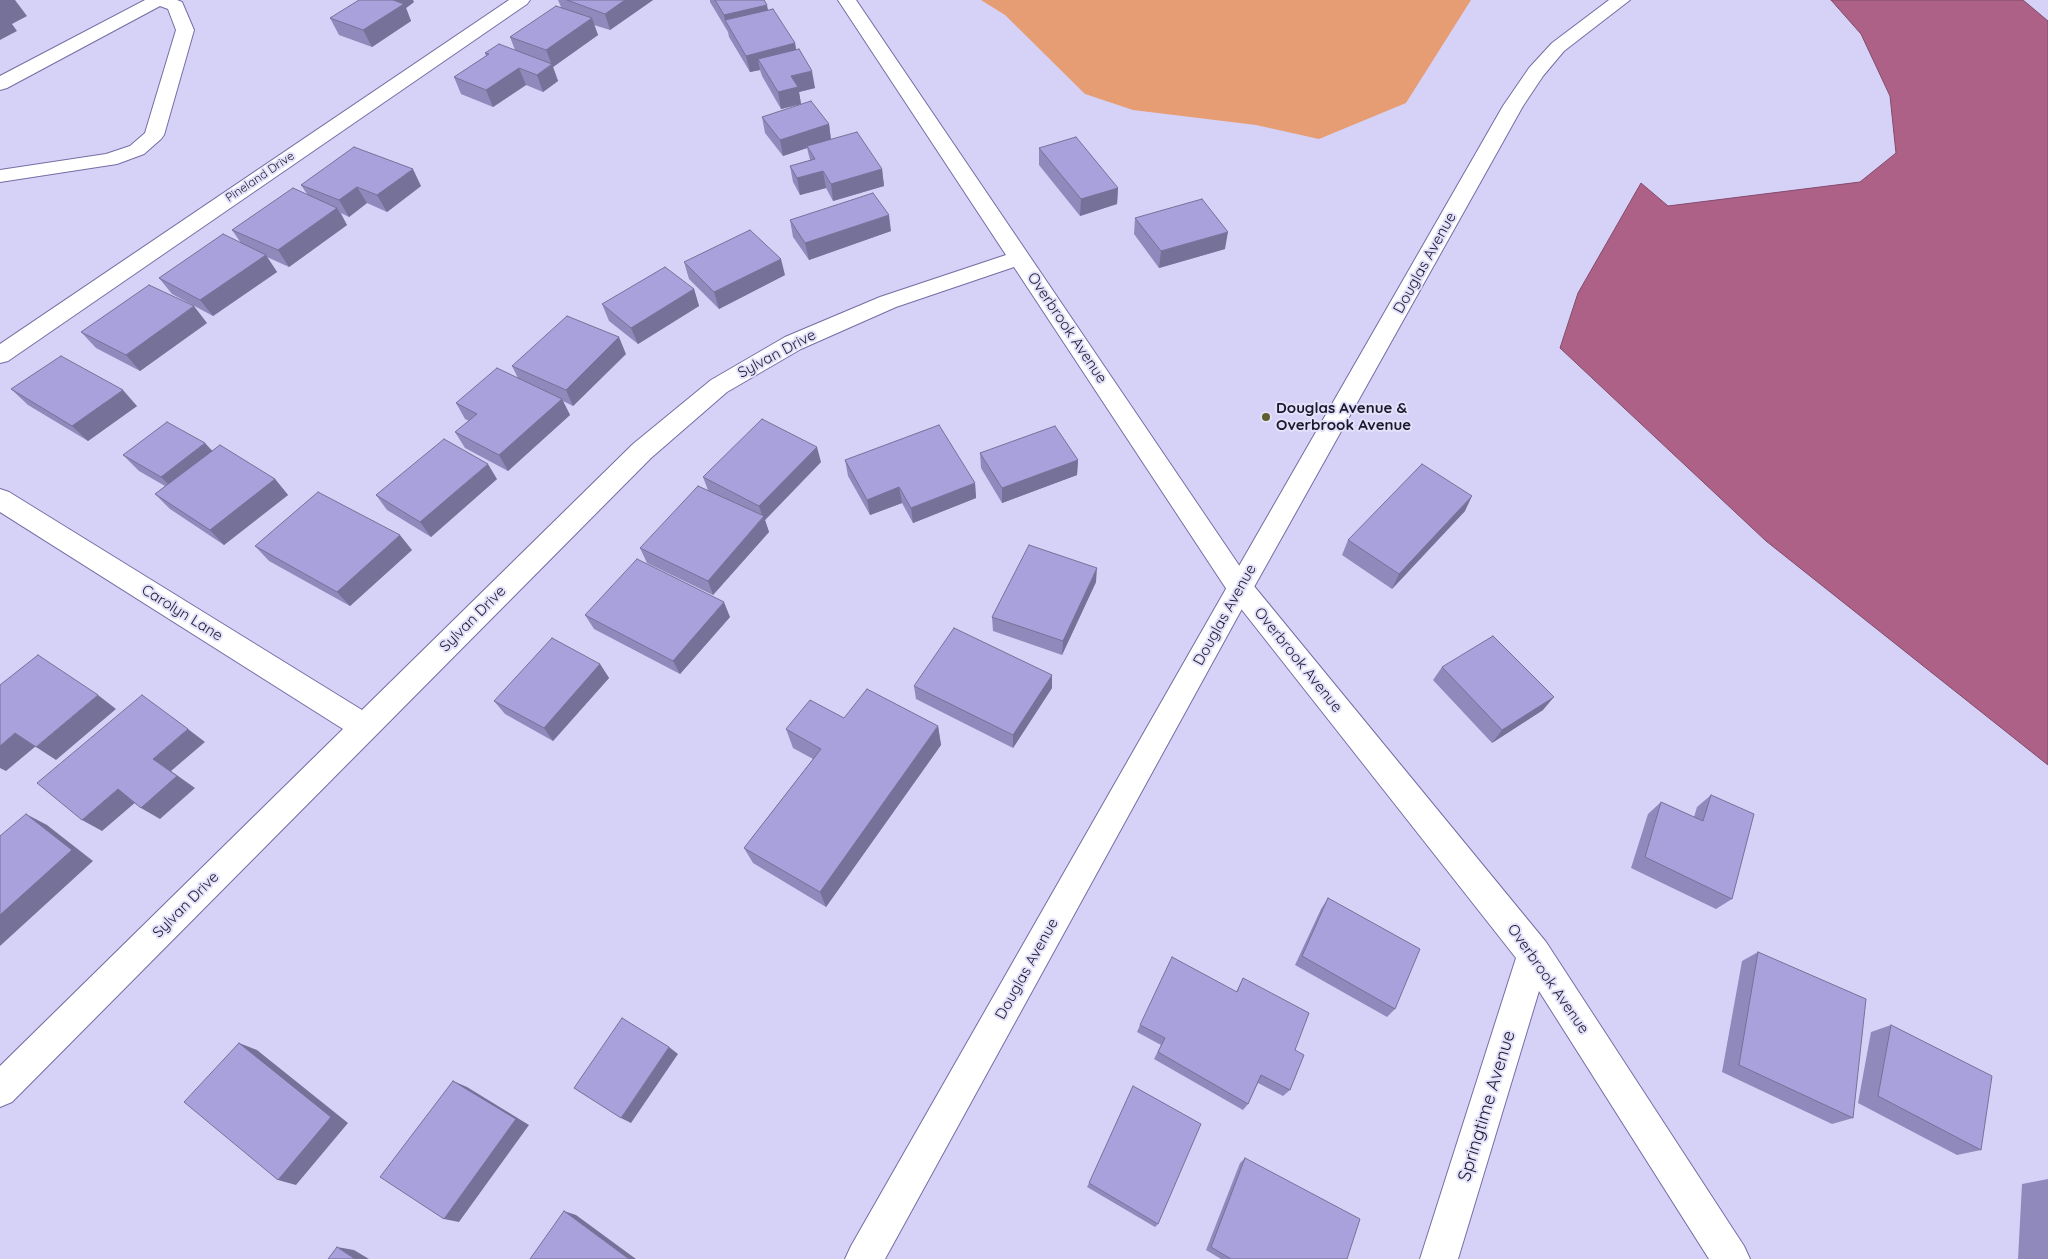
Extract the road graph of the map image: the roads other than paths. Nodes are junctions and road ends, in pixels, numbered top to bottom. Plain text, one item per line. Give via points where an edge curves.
1 (160, 0) edge
2 (521, 0) edge
3 (847, 0) edge
4 (1620, 0) edge
5 (0, 84) edge
6 (0, 176) edge
7 (1020, 258) junction
8 (0, 355) edge
9 (0, 499) edge
10 (1240, 588) junction
11 (364, 727) junction
12 (1534, 954) junction
13 (0, 1090) edge
14 (864, 1259) edge
15 (1439, 1259) edge
16 (1730, 1259) edge

1 - 5 street
1 - 6 street via 176,6 184,30 154,135 136,150 110,160
2 - 8 street, Pineland Drive
3 - 7 street, Overbrook Avenue
4 - 10 street, Douglas Avenue via 1558,47 1513,106
7 - 10 street, Overbrook Avenue
7 - 11 street, Sylvan Drive via 888,302 793,343 720,386 642,451
9 - 11 street, Carolyn Lane
10 - 12 street, Overbrook Avenue
10 - 14 street, Douglas Avenue
11 - 13 street, Sylvan Drive
12 - 15 street, Springtime Avenue
12 - 16 street, Overbrook Avenue

